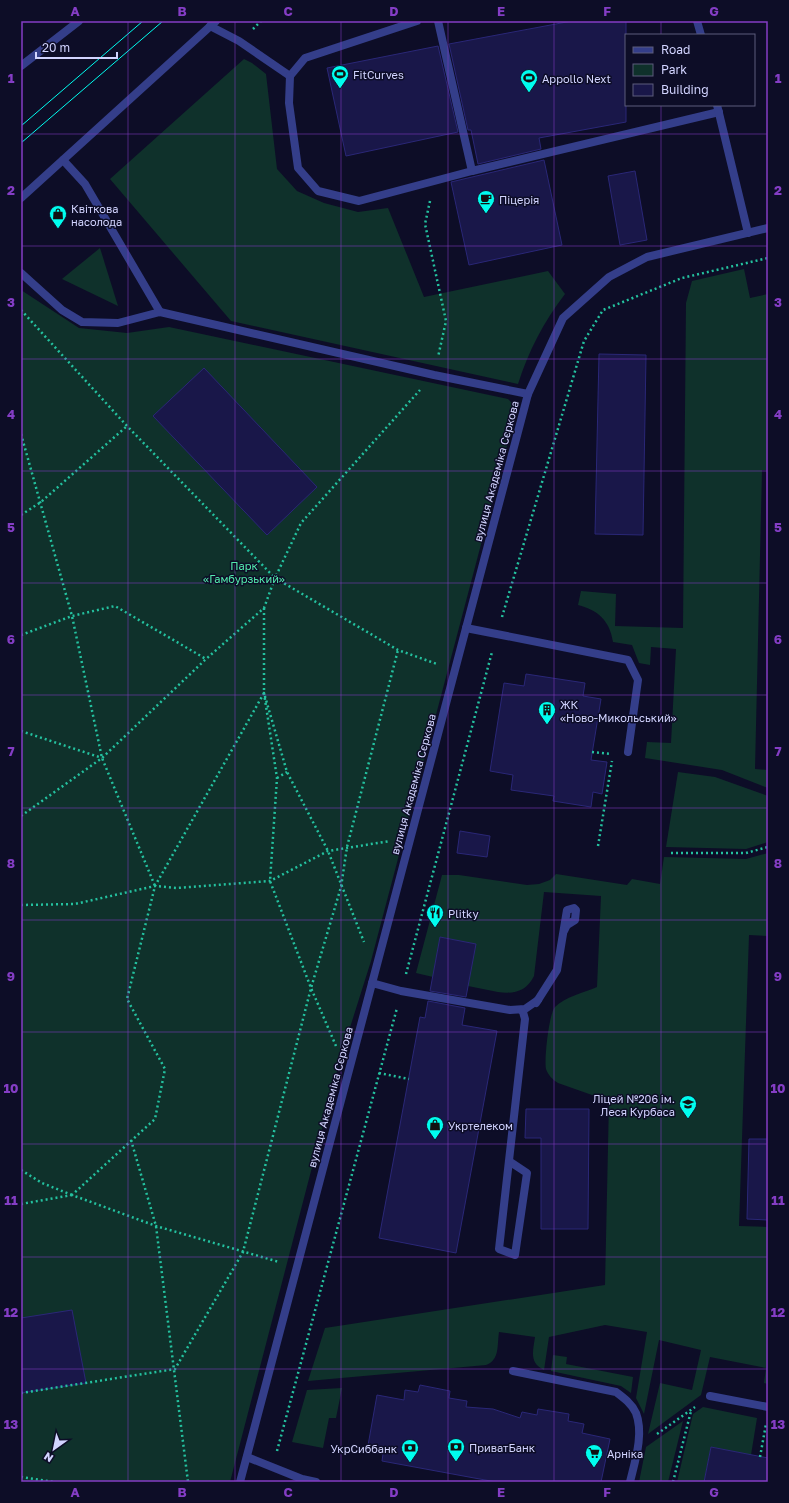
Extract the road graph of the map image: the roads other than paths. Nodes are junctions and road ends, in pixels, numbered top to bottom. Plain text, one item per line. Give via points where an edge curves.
1 (78, 21) edge
2 (417, 21) edge
3 (438, 21) edge
4 (697, 21) edge
5 (213, 24) edge
6 (701, 34) edge
7 (21, 66) edge
8 (290, 76) junction
9 (718, 109) edge
10 (63, 160) junction
11 (472, 171) junction
12 (21, 198) edge
13 (768, 228) edge
14 (748, 233) junction
15 (21, 272) edge
16 (160, 312) junction
17 (528, 394) junction
18 (466, 628) junction
19 (628, 752) dead end
20 (564, 931) dead end
21 (372, 983) junction
22 (538, 1000) junction
23 (521, 1010) junction
24 (525, 1019) junction
25 (509, 1161) junction
26 (514, 1371) dead end
27 (710, 1396) road end
28 (768, 1407) edge
29 (247, 1457) junction
30 (240, 1482) edge
31 (316, 1482) edge
32 (630, 1482) edge

1 - 7 street
2 - 8 street via 305,58
3 - 11 street
4 - 6 street
5 - 8 street
5 - 10 street
8 - 11 street via 289,103 298,168 318,191 359,201
9 - 11 street
9 - 14 street
10 - 12 street
10 - 16 street via 85,184
13 - 14 street, вулиця Академіка Сєркова
14 - 17 street, вулиця Академіка Сєркова via 647,257 609,277 563,318
15 - 16 street via 62,310 82,322 118,323
16 - 17 street
17 - 18 street, вулиця Академіка Сєркова
18 - 19 street via 628,660 638,680
18 - 21 street, вулиця Академіка Сєркова
20 - 22 street via 558,970
21 - 23 street via 402,991
21 - 29 street, вулиця Академіка Сєркова
22 - 23 street
22 - 24 street
23 - 24 street
24 - 25 street
25 - 25 street via 527,1173 515,1255 499,1249
26 - 32 street via 616,1392 627,1401 636,1413 638,1426 638,1448
27 - 28 street
29 - 30 street, вулиця Академіка Сєркова
29 - 31 street

